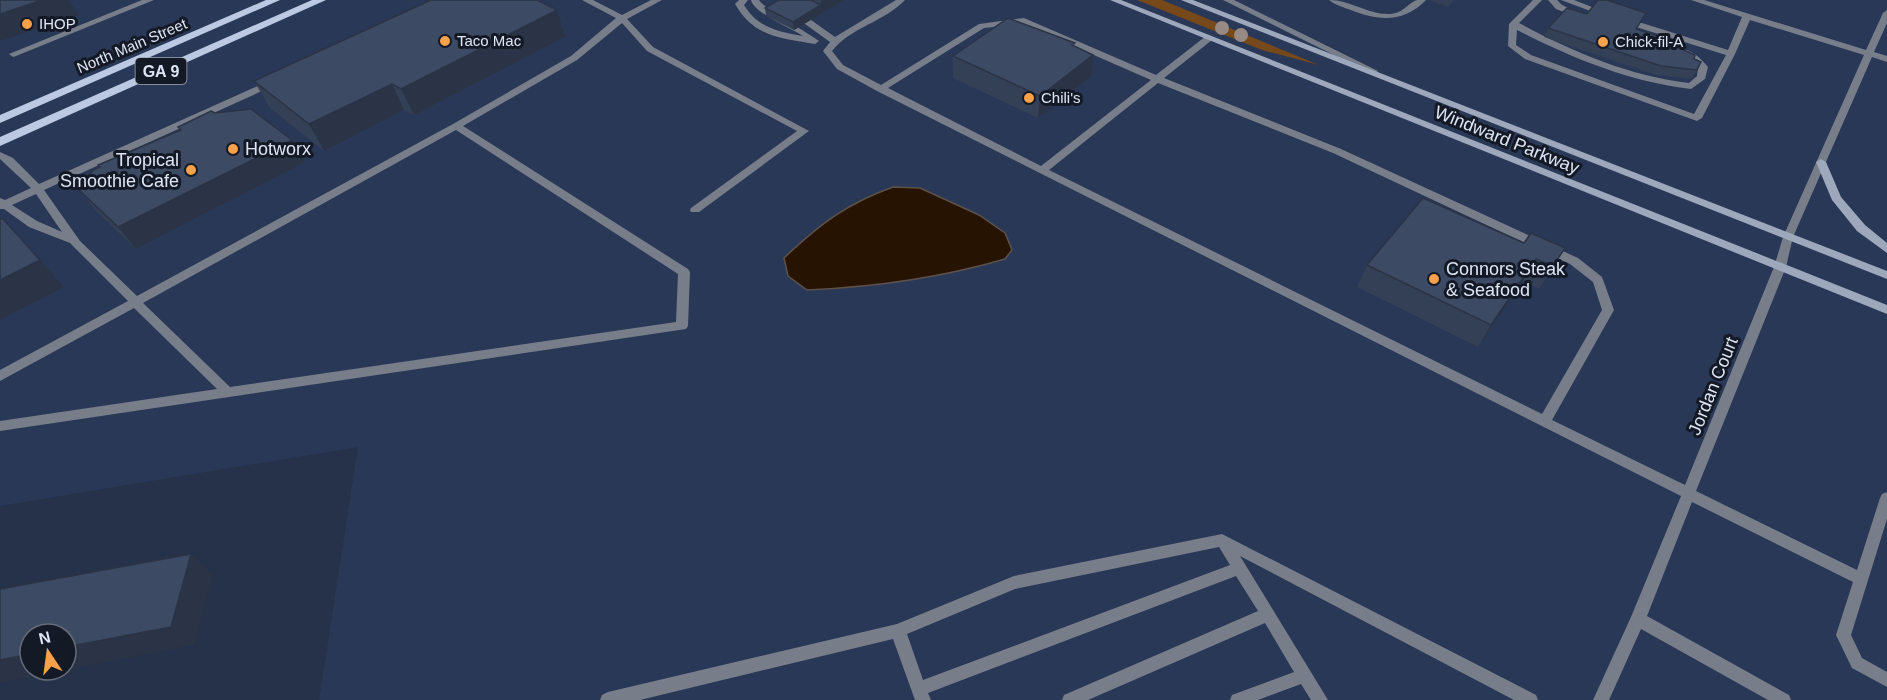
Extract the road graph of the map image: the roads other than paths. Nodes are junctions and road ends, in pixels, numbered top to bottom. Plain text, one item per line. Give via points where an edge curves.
1 (150, 0) edge
2 (275, 0) edge
3 (321, 0) edge
4 (586, 0) edge
5 (658, 0) edge
6 (744, 0) edge
7 (755, 0) edge
8 (764, 0) edge
9 (901, 0) edge
10 (1114, 0) edge
11 (1185, 0) edge
12 (1227, 0) edge
13 (1333, 0) edge
14 (1422, 0) edge
15 (1538, 0) edge
16 (1552, 0) edge
17 (1566, 0) edge
18 (1695, 0) edge
19 (1593, 9) edge
20 (1887, 13) edge
21 (1748, 16) junction
22 (622, 18) junction
23 (1586, 18) edge
24 (1512, 24) junction
25 (1639, 25) edge
26 (1633, 34) edge
27 (1209, 38) junction
28 (815, 41) junction
29 (830, 46) junction
30 (13, 54) dead end
31 (1731, 54) junction
32 (1868, 54) junction
33 (1887, 59) edge
34 (287, 76) edge
35 (1158, 79) junction
36 (1406, 88) junction
37 (880, 89) junction
38 (0, 119) edge
39 (456, 126) junction
40 (0, 142) edge
41 (0, 155) edge
42 (1821, 162) junction
43 (1042, 171) junction
44 (38, 189) junction
45 (1, 204) edge
46 (695, 210) dead end
47 (1788, 237) junction
48 (75, 242) junction
49 (1887, 249) edge
50 (1780, 267) junction
51 (1887, 275) edge
52 (137, 301) junction
53 (1887, 310) edge
54 (0, 376) edge
55 (228, 393) junction
56 (1545, 421) junction
57 (0, 426) edge
58 (1689, 492) junction
59 (1887, 498) edge
60 (1222, 540) junction
61 (1240, 568) junction
62 (1860, 579) junction
63 (1268, 614) junction
64 (1638, 619) junction
65 (898, 631) junction
66 (1305, 675) junction
67 (1887, 680) edge
68 (921, 695) edge
69 (608, 700) edge
70 (1070, 700) edge
71 (1238, 700) edge
72 (1320, 700) edge
73 (1530, 700) edge
74 (1601, 700) edge
75 (1783, 700) edge

1 - 30 lane
2 - 38 main road, North Main Street / GA 9
3 - 40 main road, North Main Street / GA 9
4 - 22 lane
5 - 22 lane
6 - 28 lane via 740,4 747,20 768,31
7 - 28 lane via 769,15 798,27
8 - 29 lane via 808,22
9 - 29 lane
10 - 27 main road, Windward Parkway
11 - 36 main road, Windward Parkway
12 - 36 lane
13 - 14 lane via 1385,18 1410,12
15 - 24 lane
16 - 23 lane
17 - 19 lane
18 - 21 lane
20 - 32 lane, Jordan Court
21 - 31 lane
21 - 32 lane
22 - 39 lane via 574,58
22 - 46 lane via 650,49 804,131
24 - 26 lane via 1542,40 1663,83 1691,86 1702,77 1703,67 1697,60
24 - 31 lane via 1512,46 1528,57 1697,118
25 - 31 lane
27 - 35 lane
27 - 50 main road, Windward Parkway
28 - 29 lane
29 - 37 lane via 840,67
32 - 33 lane
32 - 42 lane, Jordan Court
34 - 44 lane
35 - 37 lane via 1024,21 982,26
35 - 43 lane
35 - 56 lane via 1338,151 1574,261 1598,280 1608,310
36 - 47 main road, Windward Parkway
37 - 43 lane
39 - 52 lane
39 - 55 lane via 684,272 682,326
41 - 44 lane
42 - 47 lane, Jordan Court
42 - 49 main road via 1836,198 1861,228
43 - 56 lane
44 - 45 lane
44 - 48 lane
45 - 48 lane via 33,225
47 - 50 lane, Jordan Court
47 - 51 main road, Windward Parkway
48 - 52 lane
50 - 53 main road, Windward Parkway
50 - 58 lane, Jordan Court
52 - 54 lane
52 - 55 lane
55 - 57 lane
56 - 58 lane
58 - 62 lane
58 - 64 lane, Jordan Court
59 - 62 lane
60 - 61 lane
60 - 65 lane via 1014,583
60 - 73 lane
61 - 63 lane
61 - 68 lane
62 - 67 lane via 1843,635 1857,663
63 - 66 lane
63 - 70 lane
64 - 74 lane, Jordan Court
64 - 75 lane
65 - 68 lane
65 - 69 lane
66 - 71 lane
66 - 72 lane

